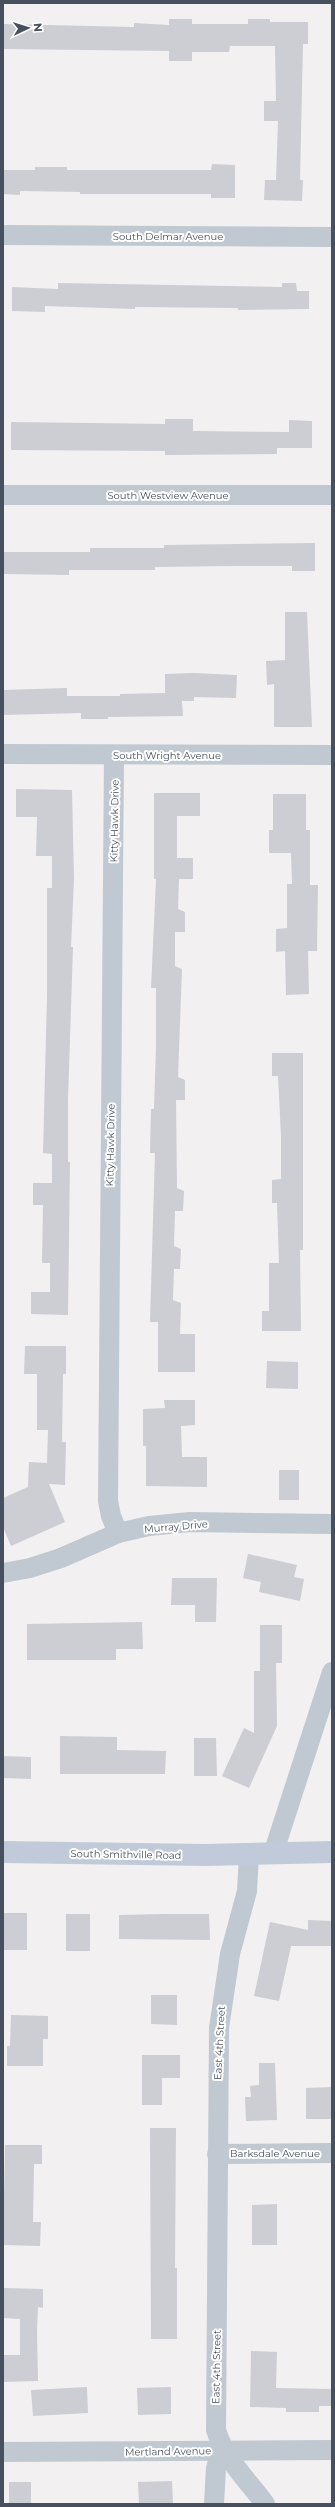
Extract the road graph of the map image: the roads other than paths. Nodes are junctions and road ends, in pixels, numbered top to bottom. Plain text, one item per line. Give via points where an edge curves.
1 (3, 235) edge
2 (332, 237) edge
3 (3, 495) edge
4 (332, 495) edge
5 (3, 754) edge
6 (114, 755) junction
7 (332, 755) edge
8 (332, 1524) edge
9 (118, 1533) junction
10 (3, 1573) edge
11 (332, 1672) edge
12 (3, 1852) edge
13 (332, 1852) edge
14 (273, 1854) junction
15 (249, 1855) junction
16 (332, 2153) edge
17 (217, 2154) junction
18 (222, 2449) junction
19 (332, 2450) edge
20 (3, 2452) edge
21 (214, 2504) edge
22 (265, 2504) edge

1 - 2 street, South Delmar Avenue
3 - 4 street, South Westview Avenue
5 - 6 street, South Wright Avenue
6 - 7 street, South Wright Avenue
6 - 9 street, Kitty Hawk Drive via 108,1501
8 - 9 street, Murray Drive via 190,1522 149,1526
9 - 10 street, Murray Drive via 61,1558
11 - 14 street
12 - 15 main road, South Smithville Road
13 - 14 main road
14 - 15 main road
15 - 17 street, East 4th Street via 247,1890 223,1989 219,2028
16 - 17 street, Barksdale Avenue
17 - 18 street, East 4th Street via 216,2430
18 - 19 street, Mertland Avenue
18 - 20 street, Mertland Avenue via 198,2452
18 - 21 street via 216,2468
18 - 22 street

